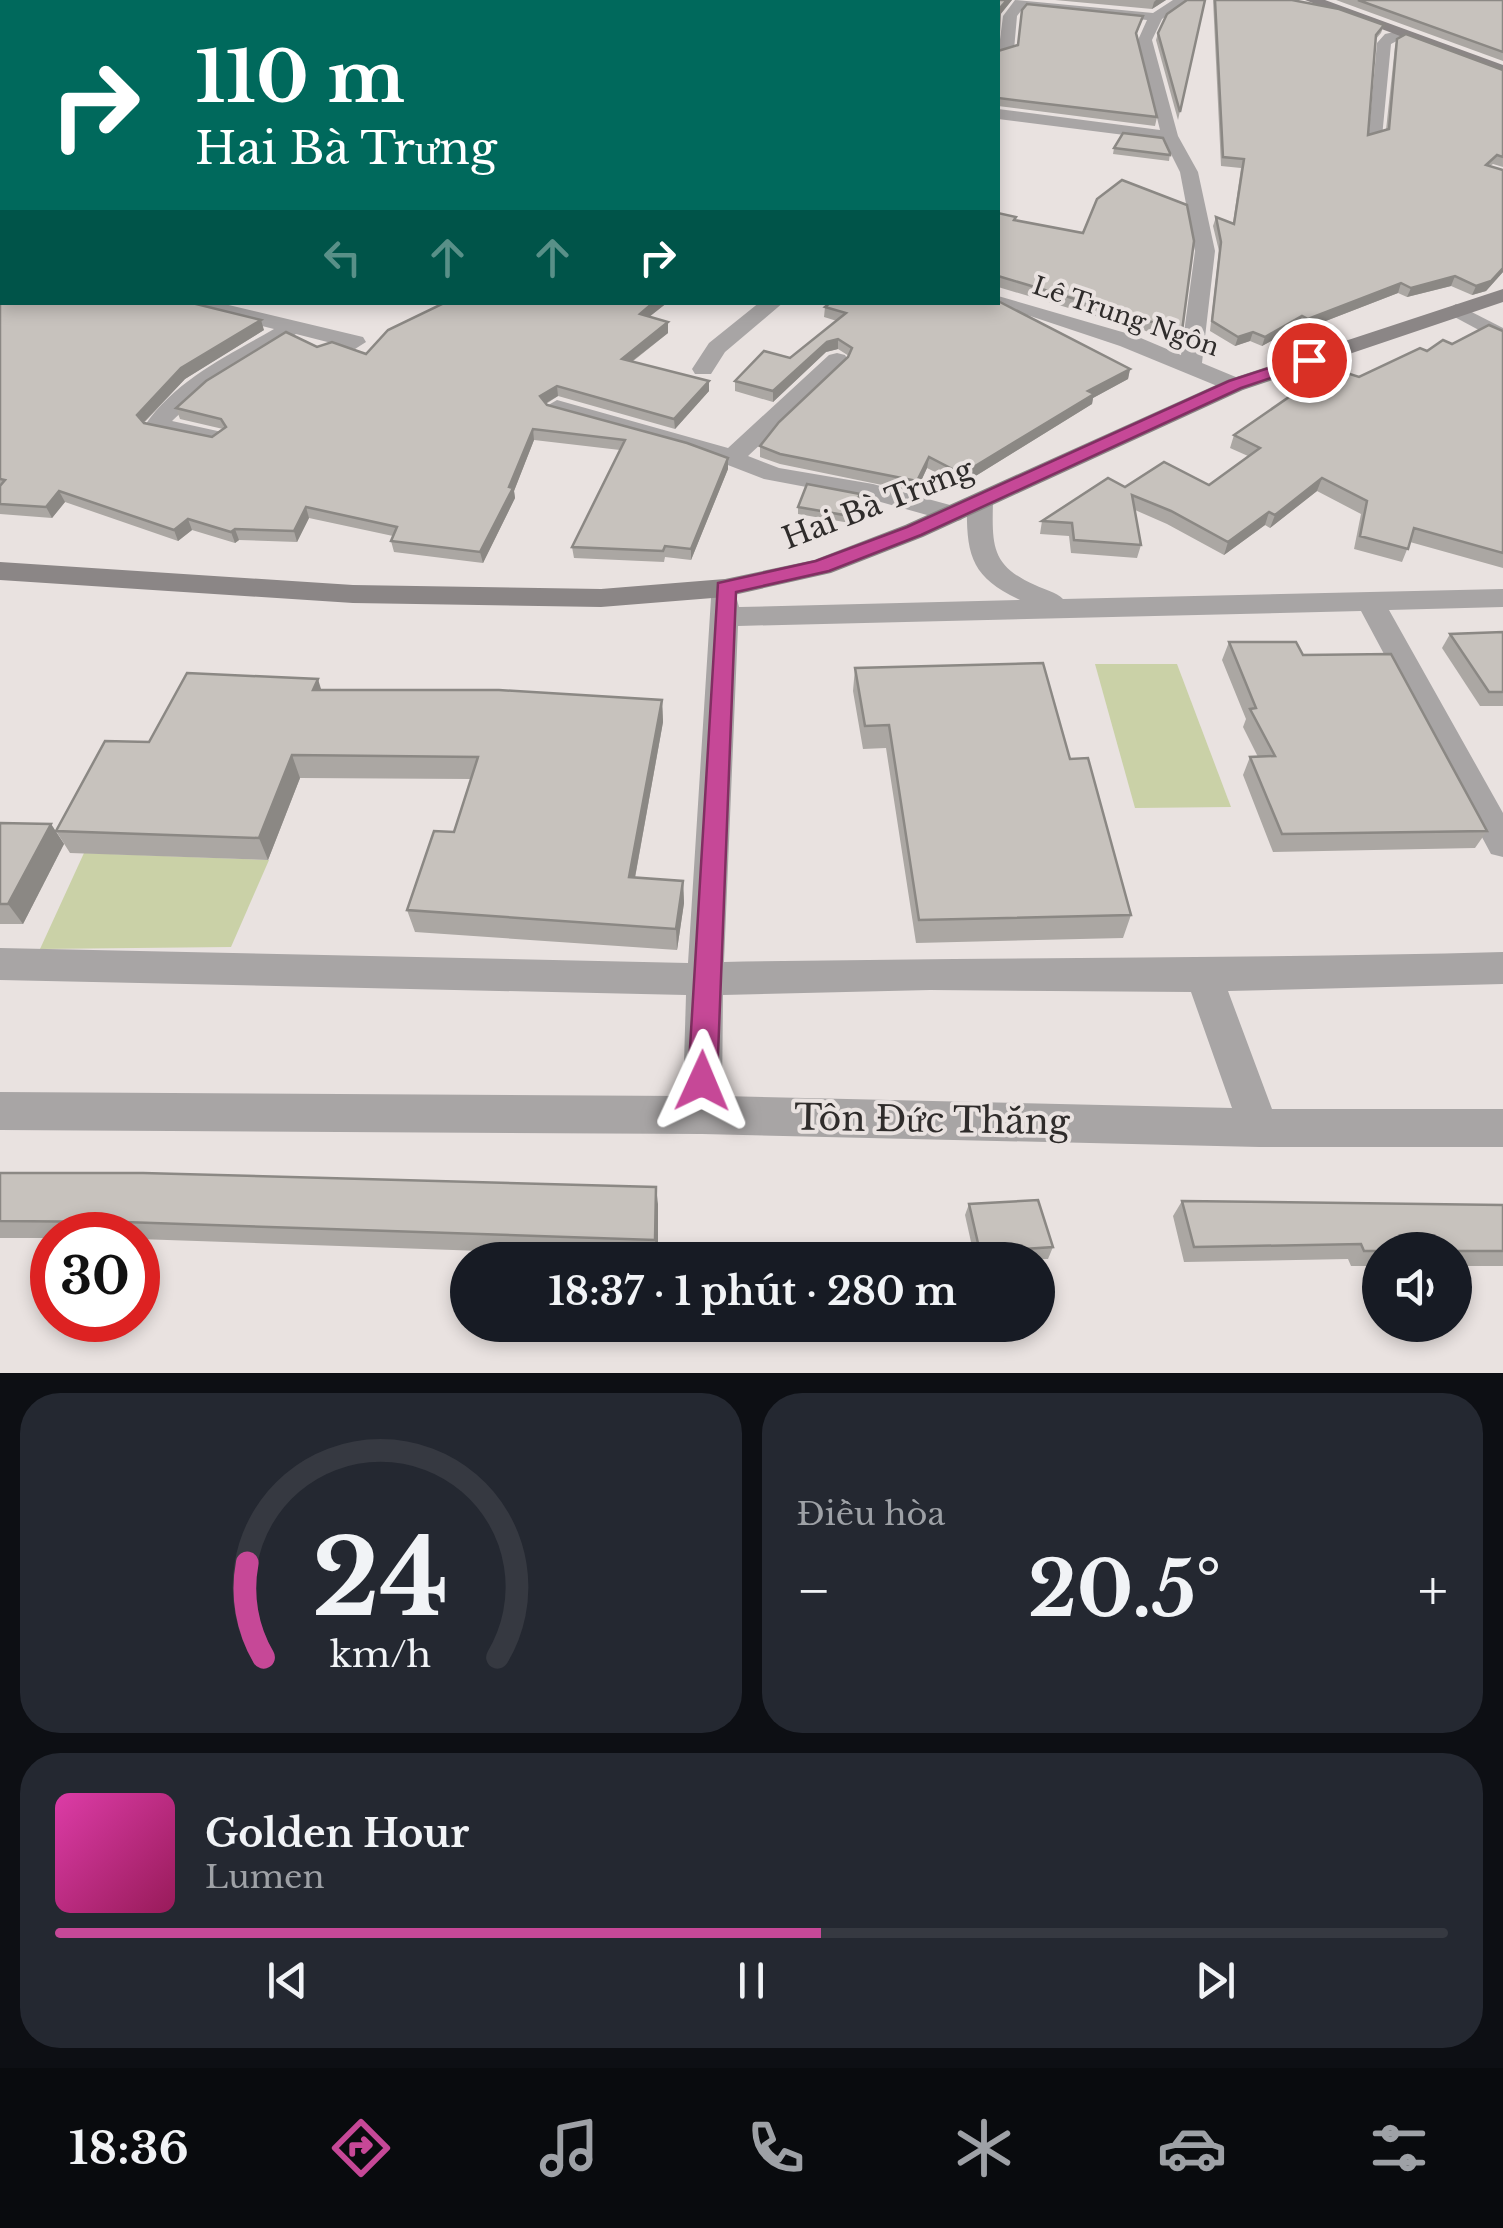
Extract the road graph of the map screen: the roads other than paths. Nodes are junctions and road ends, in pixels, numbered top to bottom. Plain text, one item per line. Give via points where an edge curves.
1 (1182, 0) edge
2 (1312, 0) edge
3 (1288, 2) edge
4 (1338, 4) edge
5 (1004, 15) edge
6 (1156, 17) junction
7 (1402, 28) junction
8 (1000, 51) edge
9 (1503, 58) edge
10 (1503, 70) edge
11 (1000, 114) edge
12 (1170, 136) junction
13 (1374, 137) edge
14 (1503, 296) edge
15 (1000, 303) edge
16 (200, 305) edge
17 (770, 305) edge
18 (1456, 310) junction
19 (293, 328) junction
20 (1503, 337) edge
21 (356, 342) dead end
22 (837, 360) dead end
23 (1191, 363) junction
24 (703, 369) dead end
25 (1235, 384) junction
26 (557, 406) edge
27 (214, 437) edge
28 (734, 456) junction
29 (980, 501) junction
30 (952, 514) junction
31 (0, 571) edge
32 (1503, 598) edge
33 (1370, 601) junction
34 (724, 602) junction
35 (1068, 608) junction
36 (1503, 844) edge
37 (0, 964) edge
38 (1503, 968) edge
39 (1204, 976) junction
40 (705, 979) junction
41 (0, 1110) edge
42 (702, 1115) junction
43 (1258, 1128) junction
44 (1503, 1128) edge

1 - 6 street
2 - 4 main road
3 - 4 street
4 - 7 main road
4 - 7 main road via 1382,26
5 - 6 street via 1029,3
5 - 8 street via 1007,50
6 - 12 street via 1144,40
7 - 9 main road
7 - 10 main road
7 - 13 street via 1384,43
11 - 12 street
12 - 23 street via 1189,172 1205,251
14 - 18 main road, Hai Bà Trưng
15 - 23 street, Lê Trung Ngôn
16 - 19 street
17 - 24 street via 717,348
18 - 20 street
18 - 25 main road, Hai Bà Trưng
19 - 21 street
19 - 27 street via 185,395 157,425
22 - 28 street
23 - 25 street, Lê Trung Ngôn
25 - 29 main road, Hai Bà Trưng
26 - 28 street
28 - 30 street via 773,474
29 - 30 main road, Hai Bà Trưng
29 - 35 street via 978,543 988,568 1008,586
30 - 34 main road, Hai Bà Trưng
31 - 34 main road, Hai Bà Trưng via 372,594
32 - 33 street
33 - 35 street
33 - 36 street
34 - 35 street
34 - 40 street
37 - 40 street
38 - 39 street
39 - 40 street
39 - 43 street
40 - 42 street
41 - 42 street, Tôn Đức Thắng
42 - 43 street, Tôn Đức Thắng
43 - 44 street, Tôn Đức Thắng

